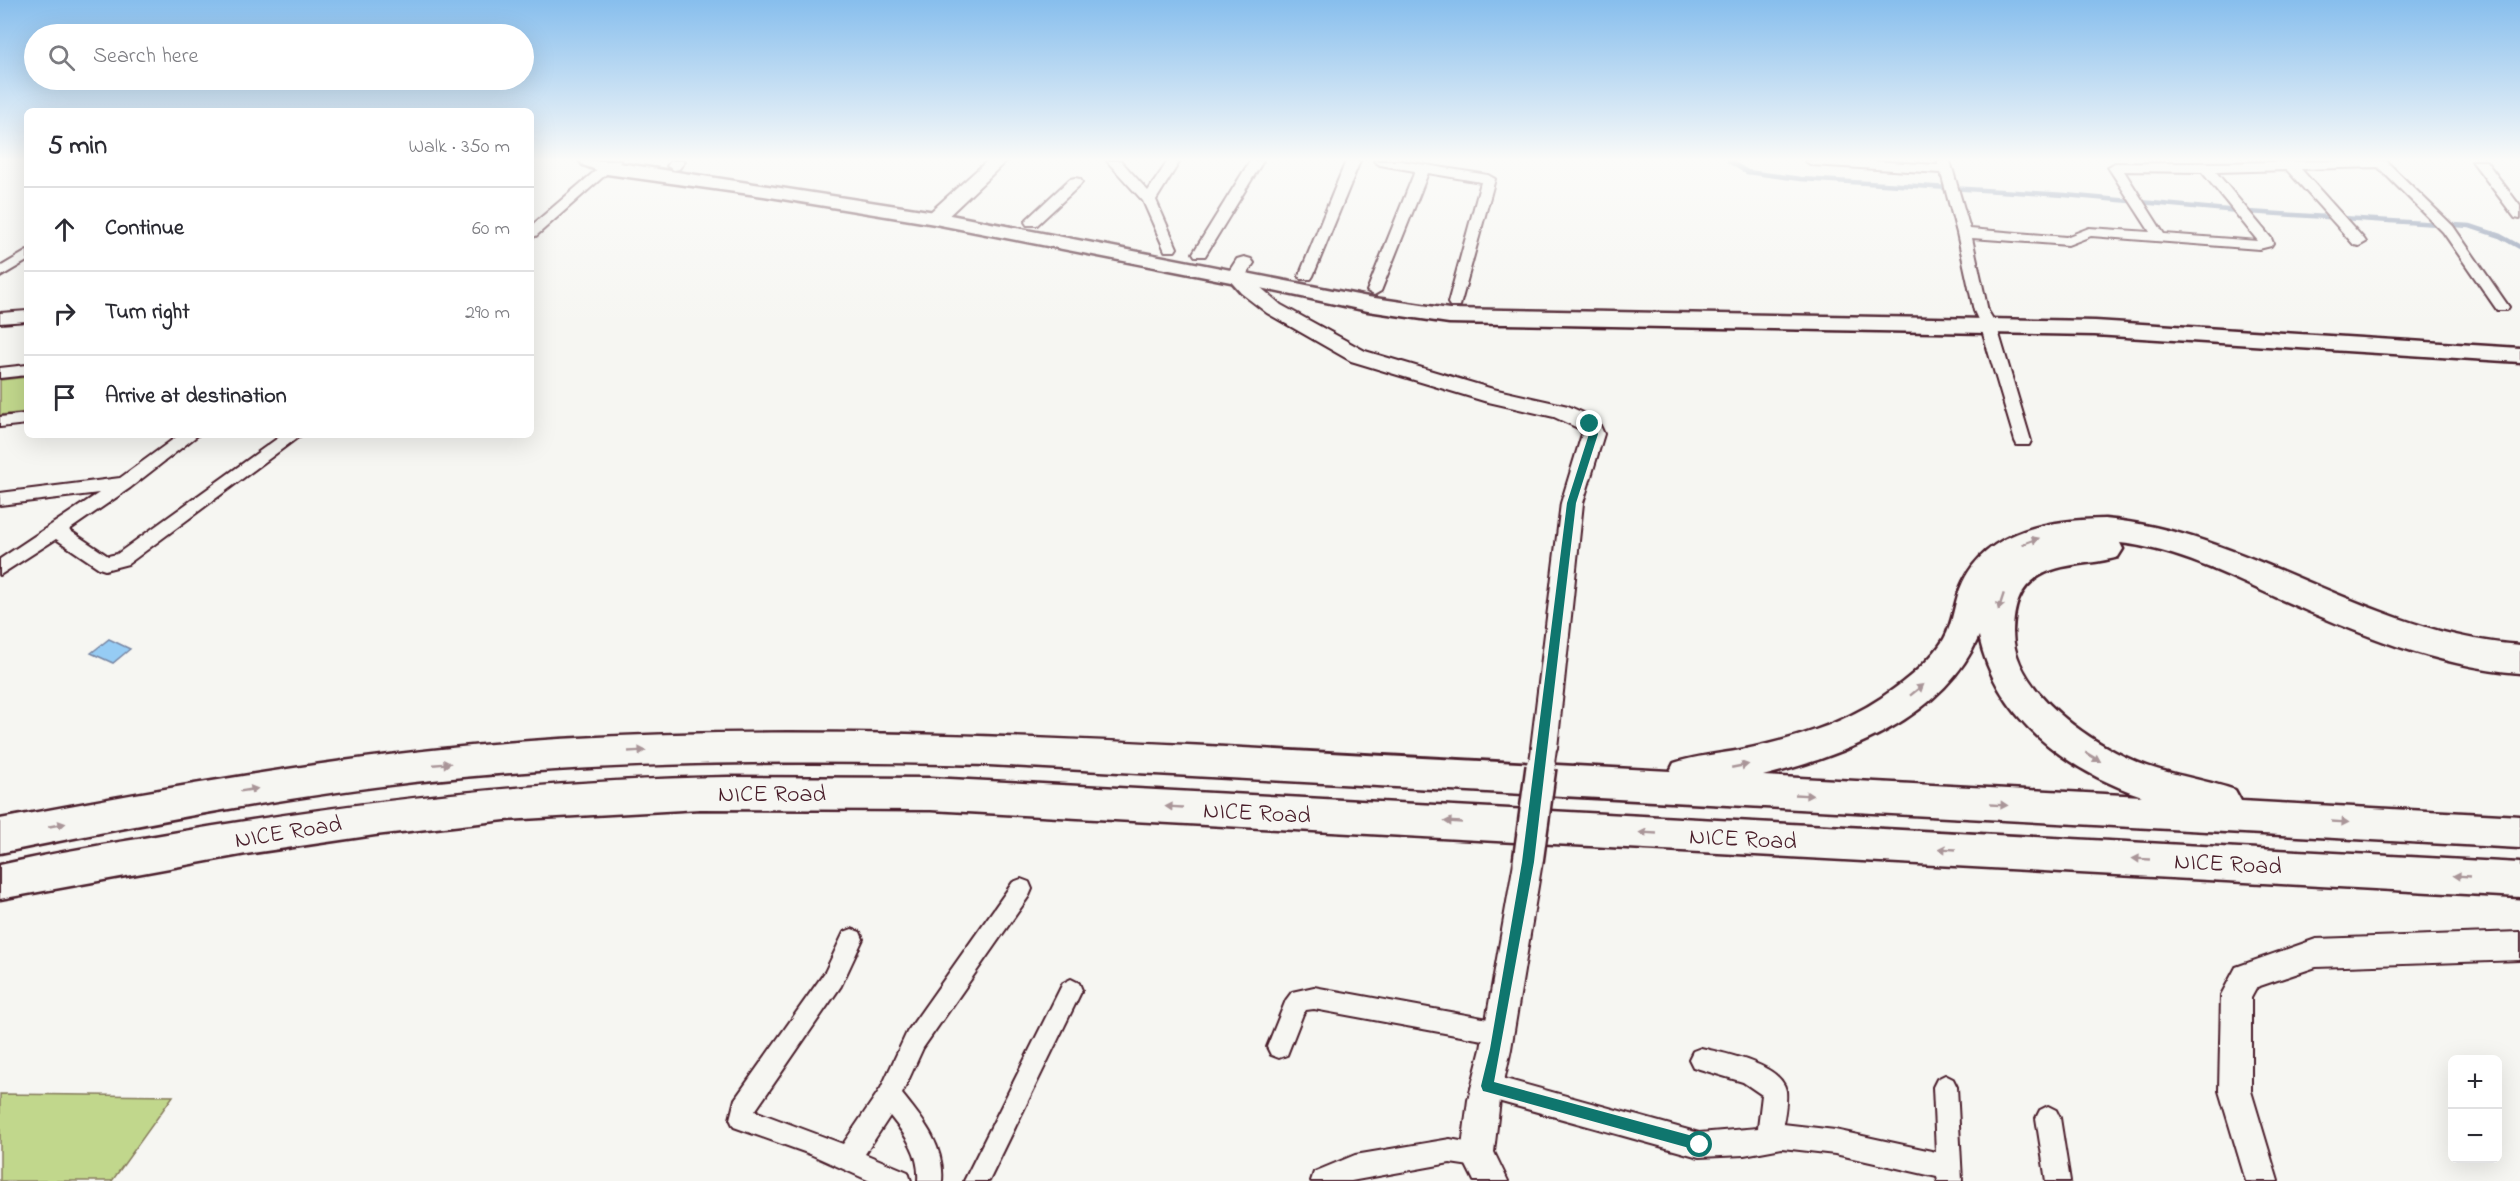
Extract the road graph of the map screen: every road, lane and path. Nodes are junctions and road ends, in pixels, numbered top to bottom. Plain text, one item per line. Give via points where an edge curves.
1 (549, 216) edge
2 (958, 216) edge
3 (972, 216) edge
4 (1038, 216) edge
5 (1156, 216) edge
6 (1223, 216) edge
7 (1330, 216) edge
8 (1404, 216) edge
9 (1478, 216) edge
10 (1960, 216) edge
11 (2146, 216) edge
12 (2246, 216) edge
13 (2336, 216) edge
14 (2435, 216) edge
15 (1032, 222) junction
16 (534, 230) edge
17 (1965, 233) junction
18 (2159, 236) junction
19 (2359, 242) dead end
20 (1170, 248) junction
21 (1200, 254) junction
22 (24, 257) edge
23 (1240, 269) junction
24 (0, 273) edge
25 (1306, 276) junction
26 (1374, 291) junction
27 (1455, 303) junction
28 (24, 306) edge
29 (2502, 307) dead end
30 (24, 316) edge
31 (1984, 317) junction
32 (4, 318) edge
33 (2520, 342) edge
34 (2520, 355) edge
35 (24, 370) edge
36 (0, 373) edge
37 (24, 419) edge
38 (0, 422) edge
39 (186, 438) edge
40 (289, 438) edge
41 (2023, 441) dead end
42 (124, 484) junction
43 (0, 499) edge
44 (56, 530) junction
45 (0, 568) edge
46 (2520, 659) edge
47 (2520, 681) edge
48 (1599, 783) junction
49 (2301, 820) junction
50 (2520, 831) edge
51 (0, 836) edge
52 (2520, 880) edge
53 (0, 882) edge
54 (1021, 889) dead end
55 (852, 939) dead end
56 (2520, 946) edge
57 (1071, 990) dead end
58 (1499, 1032) junction
59 (1279, 1047) dead end
60 (1701, 1059) dead end
61 (1487, 1086) junction
62 (1945, 1087) dead end
63 (889, 1095) junction
64 (2048, 1118) dead end
65 (1768, 1140) junction
66 (1477, 1155) junction
67 (847, 1159) junction
68 (1949, 1174) edge
69 (899, 1181) edge
70 (930, 1181) edge
71 (976, 1181) edge
72 (1323, 1181) edge
73 (1492, 1181) edge
74 (2058, 1181) edge
75 (2262, 1181) edge

1 - 16 street
2 - 23 main road
3 - 15 main road
4 - 15 street
5 - 20 street
6 - 21 street
7 - 25 street
8 - 26 street
9 - 27 street
10 - 17 street
11 - 18 street
12 - 18 street via 2266,243
13 - 19 street
14 - 29 street
15 - 20 main road
17 - 18 street via 2068,241 2088,232
17 - 31 street
20 - 21 main road
21 - 23 main road
22 - 24 street
23 - 25 main road
23 - 31 main road via 1368,304 1449,316 1705,322
23 - 58 street, bridge via 1248,289 1275,309 1358,356 1491,396 1560,411 1590,424 1593,434 1572,503 1544,748
25 - 26 main road
26 - 27 main road
27 - 31 main road
28 - 32 street
30 - 32 street
31 - 33 main road via 2274,325
31 - 34 main road via 2095,328
31 - 41 street
35 - 36 street
37 - 38 street
39 - 42 street
40 - 44 street via 122,559 105,563
42 - 43 street
42 - 44 street
44 - 45 street
48 -> 46 highway via 1736,767 1831,742 1865,725 1895,708 1950,657 1964,637 1976,591 1993,563 2025,543 2069,532 2122,530 2179,543 2404,634 2476,654
47 -> 49 highway via 2480,674 2375,644 2225,578 2162,555 2111,549 2089,551 2027,568 2014,579 1999,604 1996,639 2000,656 2023,698 2064,737 2128,776
48 -> 49 highway, NICE Road
51 -> 48 highway, NICE Road via 247,790 412,767 540,755 703,747 989,750
49 -> 50 highway, NICE Road
52 -> 53 highway, NICE Road via 931,794 781,792 559,800 362,819
54 - 63 street via 915,1040
55 - 67 street via 833,979 742,1107 742,1119
56 - 75 street via 2316,954 2247,977 2236,995 2235,1091
57 - 71 street
58 - 59 street via 1314,998 1300,1000 1294,1008
58 - 61 street
60 - 65 street via 1755,1075 1774,1090
61 - 65 street via 1700,1145
61 - 66 street
62 - 68 street
63 - 67 street
63 - 70 street via 917,1133 932,1170
64 - 74 street
65 - 68 street via 1782,1136 1835,1142
66 - 72 street via 1450,1151 1365,1165
66 - 73 street
67 - 69 street

